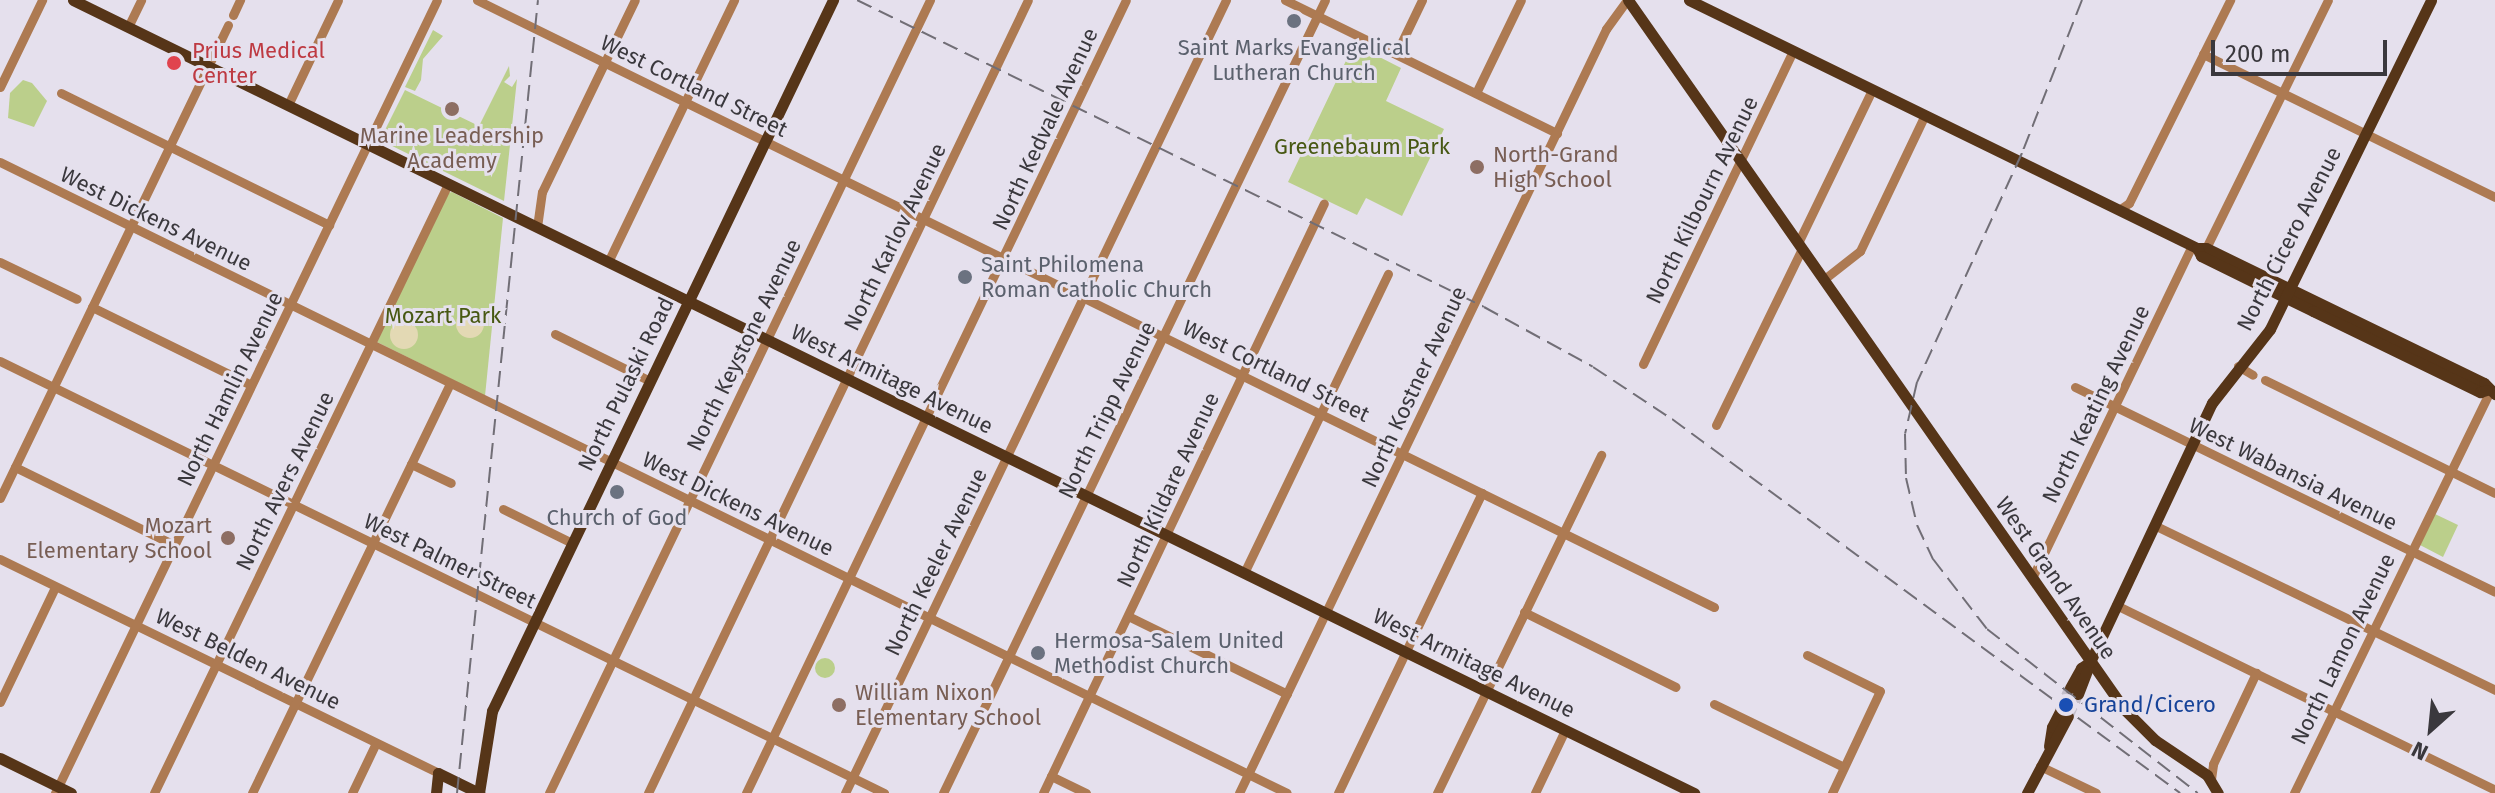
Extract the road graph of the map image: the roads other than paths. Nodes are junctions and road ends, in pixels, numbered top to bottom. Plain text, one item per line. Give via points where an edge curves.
1 (42, 0) edge
2 (73, 0) edge
3 (141, 0) edge
4 (240, 0) edge
5 (338, 0) edge
6 (437, 0) edge
7 (477, 0) edge
8 (635, 0) edge
9 (734, 0) edge
10 (930, 0) edge
11 (1028, 0) edge
12 (1126, 0) edge
13 (1226, 0) edge
14 (1285, 0) edge
15 (1325, 0) edge
16 (1422, 0) edge
17 (1521, 0) edge
18 (1627, 0) edge
19 (1689, 0) edge
20 (2230, 0) edge
21 (2328, 0) edge
22 (2431, 0) edge
23 (829, 1) edge
24 (233, 15) dead end
25 (1317, 16) junction
26 (228, 25) dead end
27 (128, 27) junction
28 (1793, 51) junction
29 (1396, 54) junction
30 (2203, 54) junction
31 (604, 63) junction
32 (5, 66) edge
33 (208, 66) junction
34 (0, 87) edge
35 (1872, 90) junction
36 (61, 93) dead end
37 (1476, 93) junction
38 (2282, 93) junction
39 (685, 102) junction
40 (288, 105) junction
41 (1925, 115) junction
42 (1557, 133) junction
43 (2366, 134) junction
44 (765, 141) junction
45 (368, 144) junction
46 (169, 147) junction
47 (0, 162) edge
48 (1740, 162) junction
49 (844, 179) junction
50 (448, 184) junction
51 (2495, 197) edge
52 (1324, 203) dead end
53 (2119, 210) junction
54 (924, 219) junction
55 (329, 225) junction
56 (131, 227) junction
57 (537, 227) junction
58 (1800, 246) junction
59 (2198, 247) junction
60 (1003, 258) junction
61 (0, 262) edge
62 (608, 262) junction
63 (1388, 274) dead end
64 (1823, 280) junction
65 (2288, 293) junction
66 (1083, 297) junction
67 (77, 299) dead end
68 (688, 301) junction
69 (290, 305) junction
70 (92, 307) junction
71 (555, 334) dead end
72 (1163, 336) junction
73 (767, 340) junction
74 (371, 344) junction
75 (0, 361) edge
76 (1643, 364) dead end
77 (2238, 366) junction
78 (1242, 375) junction
79 (2253, 375) dead end
80 (847, 379) junction
81 (2265, 380) dead end
82 (650, 381) junction
83 (450, 383) junction
84 (251, 385) junction
85 (54, 387) junction
86 (2075, 387) dead end
87 (2491, 392) edge
88 (2114, 407) junction
89 (1322, 414) junction
90 (927, 418) junction
91 (1716, 425) dead end
92 (2192, 445) junction
93 (1403, 453) junction
94 (1601, 455) dead end
95 (1006, 457) junction
96 (611, 462) junction
97 (411, 464) junction
98 (213, 465) junction
99 (15, 467) junction
100 (2451, 471) junction
101 (451, 483) dead end
102 (1482, 493) junction
103 (2495, 493) edge
104 (1086, 496) junction
105 (0, 498) edge
106 (689, 500) junction
107 (293, 504) junction
108 (503, 509) dead end
109 (2154, 525) junction
110 (1563, 533) junction
111 (1166, 535) junction
112 (770, 540) junction
113 (373, 543) junction
114 (572, 543) junction
115 (174, 545) junction
116 (2410, 551) junction
117 (0, 559) edge
118 (1244, 573) junction
119 (2032, 578) junction
120 (849, 579) junction
121 (55, 587) junction
122 (2495, 592) edge
123 (2116, 605) junction
124 (1714, 607) dead end
125 (1524, 612) junction
126 (1326, 613) junction
127 (1128, 616) junction
128 (929, 618) junction
129 (534, 622) junction
130 (135, 626) junction
131 (2372, 631) junction
132 (1405, 652) junction
133 (1807, 655) dead end
134 (1009, 657) junction
135 (612, 660) junction
136 (2090, 662) junction
137 (215, 665) junction
138 (2256, 673) junction
139 (1676, 687) dead end
140 (2495, 690) edge
141 (2074, 691) tunnel mouth
142 (1486, 692) junction
143 (1287, 694) junction
144 (1089, 696) junction
145 (693, 700) junction
146 (0, 702) edge
147 (295, 704) junction
148 (1714, 704) dead end
149 (2333, 711) junction
150 (2064, 713) tunnel mouth
151 (1565, 730) junction
152 (772, 739) junction
153 (376, 743) junction
154 (0, 758) edge
155 (2040, 766) junction
156 (1844, 767) junction
157 (438, 773) junction
158 (1249, 774) junction
159 (1051, 776) junction
160 (852, 778) junction
161 (2211, 779) junction
162 (56, 790) edge
163 (2495, 790) edge
164 (71, 793) edge
165 (154, 793) edge
166 (252, 793) edge
167 (352, 793) edge
168 (436, 793) edge
169 (479, 793) edge
170 (549, 793) edge
171 (648, 793) edge
172 (746, 793) edge
173 (845, 793) edge
174 (884, 793) edge
175 (943, 793) edge
176 (1043, 793) edge
177 (1086, 793) edge
178 (1239, 793) edge
179 (1287, 793) edge
180 (1338, 793) edge
181 (1437, 793) edge
182 (1535, 793) edge
183 (1694, 793) edge
184 (1832, 793) edge
185 (2027, 793) edge
186 (2096, 793) edge
187 (2215, 793) edge
188 (2294, 793) edge

1 - 32 street
2 - 27 main road, West Armitage Avenue
3 - 27 street
4 - 24 street
5 - 40 street
6 - 45 street, North Hamlin Avenue
7 - 31 street, West Cortland Street
8 - 31 street
9 - 39 street
10 - 49 street, North Keystone Avenue
11 - 54 street, North Karlov Avenue
12 - 60 street, North Kedvale Avenue
13 - 66 street, North Keeler Avenue
14 - 25 street
15 - 25 street, North Tripp Avenue
16 - 29 street
17 - 37 street
18 - 42 street, North Kostner Avenue via 1606,29
18 - 48 main road, West Grand Avenue
19 - 28 main road
20 - 30 street
21 - 38 street, North Keating Avenue
22 - 43 main road, North Cicero Avenue
23 - 44 main road, North Pulaski Road
25 - 29 street
25 - 72 street, North Tripp Avenue
26 - 33 street
27 - 33 main road, West Armitage Avenue
28 - 35 main road
28 - 48 street, North Kilbourn Avenue
29 - 37 street
30 - 38 street
30 - 53 street via 2129,203
31 - 39 street, West Cortland Street
31 - 57 street via 542,192
32 - 34 street
33 - 40 main road, West Armitage Avenue
33 - 46 street
35 - 41 main road
35 - 58 street
36 - 46 street
37 - 42 street
38 - 43 street
38 - 59 street, North Keating Avenue
39 - 44 street, West Cortland Street
39 - 62 street
40 - 45 main road, West Armitage Avenue
41 - 53 main road via 1944,129
41 - 64 street via 1860,251
42 - 93 street, North Kostner Avenue
43 - 51 street
43 - 65 main road, North Cicero Avenue
44 - 49 street, West Cortland Street
44 - 68 main road, North Pulaski Road
45 - 50 main road, West Armitage Avenue
45 - 55 street, North Hamlin Avenue
46 - 55 street
46 - 56 street
47 - 56 street, West Dickens Avenue
48 - 58 main road, West Grand Avenue
48 - 76 street, North Kilbourn Avenue
49 - 54 street, West Cortland Street
49 - 73 street, North Keystone Avenue
50 - 57 main road, West Armitage Avenue
50 - 74 street, North Avers Avenue
52 - 78 street, North Kildare Avenue
53 - 59 main road
54 - 60 street, West Cortland Street
54 - 80 street, North Karlov Avenue
55 - 69 street, North Hamlin Avenue
56 - 69 street, West Dickens Avenue
56 - 70 street
57 - 62 main road, West Armitage Avenue
58 - 64 main road, West Grand Avenue
58 - 91 street
59 - 65 main road via 2201,256
59 - 88 street, North Keating Avenue
60 - 66 street, West Cortland Street
60 - 90 street, North Kedvale Avenue
61 - 67 street
62 - 68 main road, West Armitage Avenue
63 - 89 street
64 - 119 main road, West Grand Avenue
65 - 77 main road, North Cicero Avenue via 2270,329
65 - 87 main road via 2480,392
66 - 72 street, West Cortland Street
66 - 95 street, North Keeler Avenue
68 - 73 main road, West Armitage Avenue
68 - 82 main road, North Pulaski Road
69 - 74 street, West Dickens Avenue
69 - 84 street, North Hamlin Avenue
70 - 84 street
70 - 85 street
71 - 82 street
72 - 78 street, West Cortland Street
72 - 104 street, North Tripp Avenue
73 - 80 main road, West Armitage Avenue
73 - 106 street, North Keystone Avenue
74 - 83 street, West Dickens Avenue
74 - 107 street, North Avers Avenue
75 - 85 street, West Palmer Street
77 - 79 street
77 - 92 main road, North Cicero Avenue
78 - 89 street, West Cortland Street
78 - 111 street, North Kildare Avenue
80 - 90 main road, West Armitage Avenue
80 - 112 street, North Karlov Avenue
81 - 100 street
82 - 96 main road, North Pulaski Road
83 - 96 street, West Dickens Avenue
83 - 97 street
84 - 98 street, North Hamlin Avenue
85 - 98 street, West Palmer Street
85 - 99 street
86 - 88 street, West Wabansia Avenue
87 - 100 street, North Lamon Avenue
88 - 92 street, West Wabansia Avenue
88 - 119 street, North Keating Avenue
89 - 93 street, West Cortland Street
89 - 118 street
90 - 95 main road, West Armitage Avenue
90 - 120 street, North Kedvale Avenue
92 - 109 main road, North Cicero Avenue
92 - 116 street, West Wabansia Avenue
93 - 102 street, West Cortland Street
93 - 126 street, North Kostner Avenue
94 - 110 street
95 - 104 main road, West Armitage Avenue
95 - 128 street, North Keeler Avenue
96 - 106 street, West Dickens Avenue
96 - 114 main road, North Pulaski Road
97 - 101 street
97 - 113 street
98 - 107 street, West Palmer Street
98 - 115 street, North Hamlin Avenue
99 - 105 street
99 - 115 street
100 - 103 street
100 - 116 street, North Lamon Avenue
102 - 110 street, West Cortland Street
102 - 132 street
104 - 111 main road, West Armitage Avenue
104 - 134 street, North Tripp Avenue
106 - 112 street, West Dickens Avenue
106 - 135 street, North Keystone Avenue
107 - 113 street, West Palmer Street
107 - 137 street, North Avers Avenue
108 - 114 street
109 - 123 main road, North Cicero Avenue
109 - 131 street
110 - 124 street, West Cortland Street
110 - 125 street
111 - 118 main road, West Armitage Avenue
111 - 127 street, North Kildare Avenue
112 - 120 street, West Dickens Avenue
112 - 145 street, North Karlov Avenue
113 - 129 street, West Palmer Street
113 - 147 street
114 - 129 main road, North Pulaski Road
115 - 130 street, North Hamlin Avenue
116 - 122 street, West Wabansia Avenue
116 - 131 street, North Lamon Avenue
117 - 121 street, West Belden Avenue
118 - 126 main road, West Armitage Avenue
119 - 136 main road, West Grand Avenue
120 - 128 street, West Dickens Avenue
120 - 152 street, North Kedvale Avenue
121 - 130 street, West Belden Avenue
121 - 146 street
123 - 136 main road, North Cicero Avenue
123 - 138 street
125 - 139 street
125 - 142 street
126 - 132 main road, West Armitage Avenue
126 - 143 street, North Kostner Avenue
127 - 143 street
127 - 144 street, North Kildare Avenue
128 - 134 street, West Dickens Avenue
128 - 160 street, North Keeler Avenue
129 - 135 street, West Palmer Street
129 - 169 main road, North Pulaski Road via 492,711
130 - 137 street, West Belden Avenue
130 - 162 street, North Hamlin Avenue
131 - 140 street
131 - 149 street, North Lamon Avenue
132 - 142 main road, West Armitage Avenue
132 - 180 street
133 - 156 street via 1880,691
134 - 144 street, West Dickens Avenue
134 - 175 street, North Tripp Avenue
135 - 145 street, West Palmer Street
135 - 170 street, North Keystone Avenue
136 - 141 main road, North Cicero Avenue via 2081,668
136 - 161 main road, West Grand Avenue via 2143,729
137 - 147 street, West Belden Avenue
137 - 165 street, North Avers Avenue
138 - 149 street
138 - 161 street via 2213,764
142 - 151 main road, West Armitage Avenue
142 - 181 street
143 - 158 street, North Kostner Avenue
144 - 158 street, West Dickens Avenue
144 - 159 street, North Kildare Avenue
145 - 152 street, West Palmer Street
145 - 171 street, North Karlov Avenue
147 - 153 street, West Belden Avenue
147 - 166 street
148 - 156 street
149 - 163 street
149 - 188 street, North Lamon Avenue
150 - 155 main road via 2052,727
151 - 182 street
151 - 183 main road, West Armitage Avenue
152 - 160 street, West Palmer Street
152 - 172 street, North Kedvale Avenue
153 - 157 street, West Belden Avenue
153 - 167 street
154 - 162 main road
155 - 185 main road
155 - 186 street
156 - 184 street
157 - 168 main road
157 - 169 main road, West Belden Avenue
158 - 178 street, North Kostner Avenue
158 - 179 street, West Dickens Avenue
159 - 176 street, North Kildare Avenue
159 - 177 street
160 - 173 street, North Keeler Avenue
160 - 174 street, West Palmer Street
161 - 187 main road
162 - 164 main road

